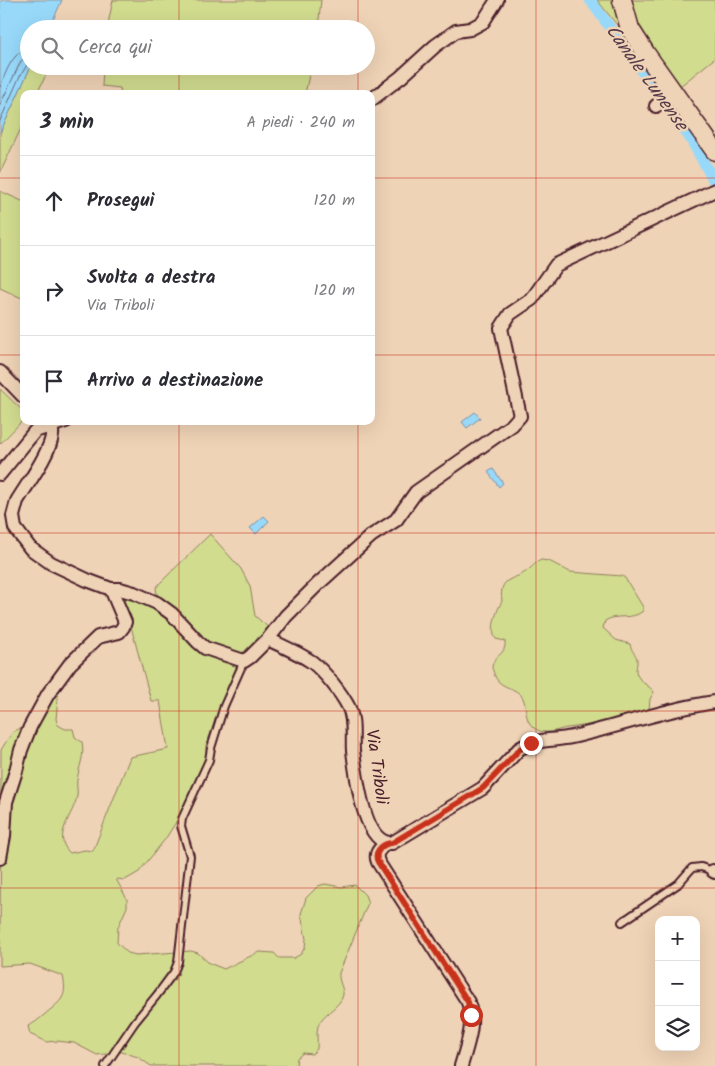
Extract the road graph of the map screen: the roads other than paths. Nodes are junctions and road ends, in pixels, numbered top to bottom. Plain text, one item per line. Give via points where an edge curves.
1 (497, 0) edge
2 (622, 0) edge
3 (375, 97) edge
4 (715, 151) edge
5 (712, 192) edge
6 (0, 372) edge
7 (20, 392) edge
8 (47, 425) edge
9 (49, 425) edge
10 (0, 474) edge
11 (111, 589) junction
12 (268, 639) junction
13 (244, 661) junction
14 (715, 702) edge
15 (386, 843) junction
16 (0, 858) edge
17 (714, 872) edge
18 (622, 922) dead end
19 (105, 1066) edge
20 (461, 1066) edge

1 - 3 street via 483,22 470,29 456,31
2 - 4 street via 630,29
5 - 12 street via 556,265 532,299 510,314 501,328 520,416 512,425 416,492 396,520 371,536 324,579 286,616
6 - 7 street
8 - 10 street via 30,435
9 - 11 street via 53,433 47,451 14,510 15,528 30,548 51,563
11 - 13 street via 134,593 157,603 205,648
11 - 16 street via 125,622 123,628 119,632 98,636 78,655 48,694 30,727 6,802
12 - 13 street
12 - 15 street, Via Triboli via 312,662 350,708 361,800 371,826
13 - 19 lane via 224,706 209,760 182,819 190,856 178,962 163,988
14 - 15 street via 525,745 483,788 392,843
15 - 20 street via 377,852 378,862 471,1009 472,1023
17 - 18 lane via 701,867 692,868 678,884

